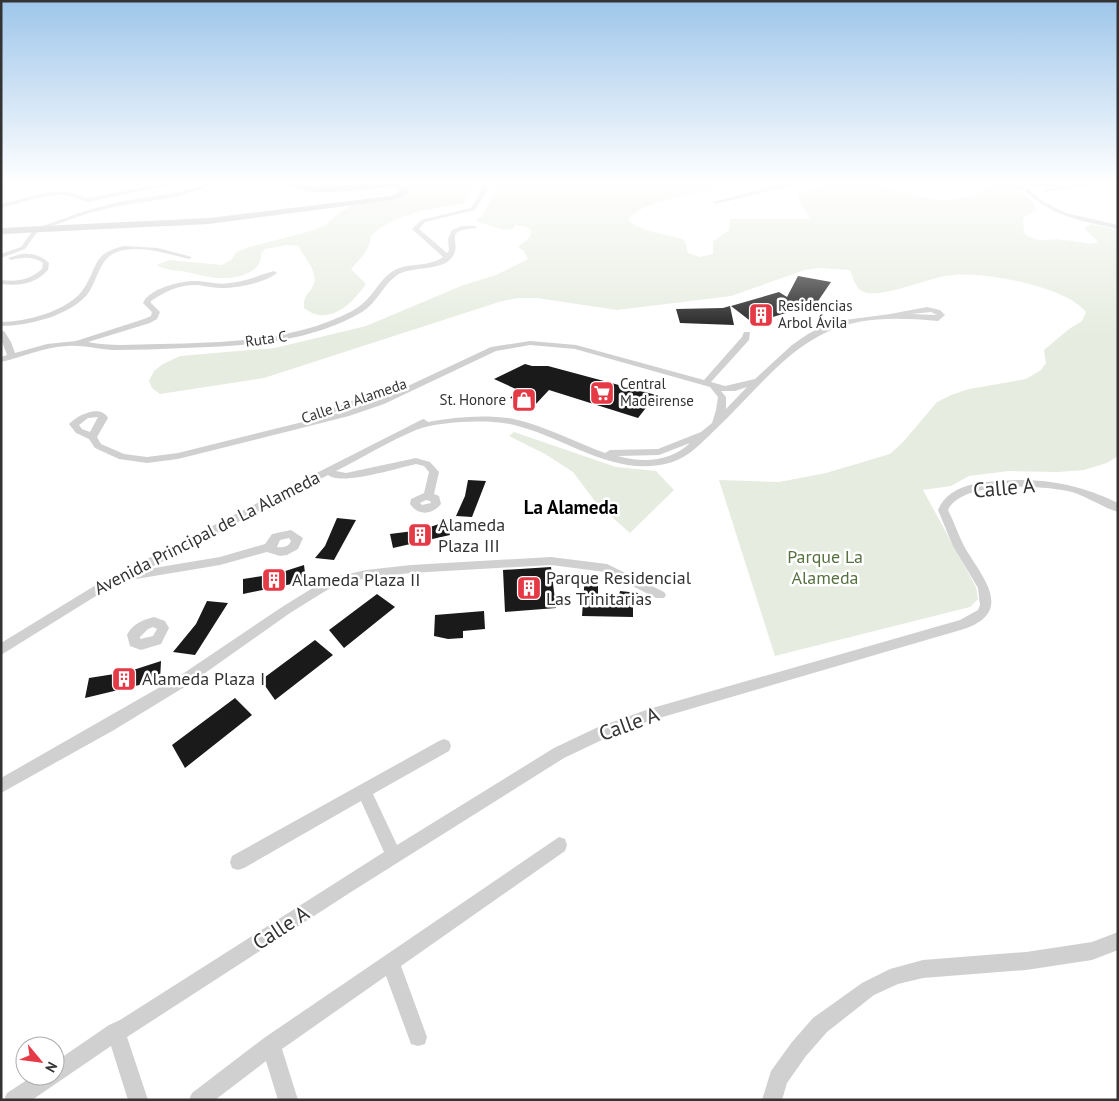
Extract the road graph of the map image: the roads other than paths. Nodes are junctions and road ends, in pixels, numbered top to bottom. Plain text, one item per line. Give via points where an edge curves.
1 (33, 234) edge
2 (421, 234) edge
3 (451, 234) edge
4 (1, 256) edge
5 (189, 257) dead end
6 (448, 258) junction
7 (1, 260) edge
8 (274, 273) dead end
9 (1, 282) edge
10 (896, 315) junction
11 (1, 324) edge
12 (1, 334) edge
13 (747, 334) dead end
14 (75, 343) junction
15 (12, 357) junction
16 (1, 360) edge
17 (760, 380) junction
18 (709, 385) junction
19 (714, 426) junction
20 (705, 434) junction
21 (92, 438) dead end
22 (595, 452) junction
23 (652, 453) junction
24 (658, 463) junction
25 (329, 470) junction
26 (428, 496) dead end
27 (1118, 508) edge
28 (270, 546) dead end
29 (120, 577) junction
30 (660, 595) dead end
31 (1, 650) edge
32 (444, 746) dead end
33 (1, 786) edge
34 (364, 791) junction
35 (559, 845) dead end
36 (394, 856) junction
37 (238, 862) dead end
38 (1118, 941) edge
39 (391, 964) junction
40 (116, 1032) junction
41 (418, 1037) dead end
42 (271, 1045) junction
43 (65, 1066) edge
44 (36, 1086) edge
45 (14, 1100) edge
46 (138, 1100) edge
47 (199, 1100) edge
48 (288, 1100) edge
49 (772, 1100) edge

1 - 4 street via 23,248
2 - 6 street
3 - 6 street via 452,251
5 - 11 street via 144,248 112,252 103,258 83,294 72,305 22,322
6 - 14 street, Ruta C via 437,264 397,272 362,309 346,318 290,336 200,345 104,347
7 - 9 street via 35,256 46,263 45,270 28,282
8 - 14 street via 228,286 188,283 168,288 148,300 156,312 154,317
10 - 10 street, Avenida Principal de La Alameda via 932,319 941,315 923,309
10 - 17 street, Avenida Principal de La Alameda via 856,320 823,330 803,340
12 - 15 street
13 - 18 street
14 - 15 street, Ruta C
15 - 16 street, Ruta C
17 - 18 street, Calle La Alameda via 726,389
17 - 19 street, Avenida Principal de La Alameda
18 - 19 street via 722,397
18 - 21 street, Calle La Alameda via 576,347 531,340 494,349 382,402 360,405 304,425 178,456 134,459 113,454 98,446
19 - 20 street, Avenida Principal de La Alameda
20 - 23 street, Avenida Principal de La Alameda
20 - 24 street, Avenida Principal de La Alameda via 694,447 676,459
22 - 23 street, Avenida Principal de La Alameda
22 - 24 street, Avenida Principal de La Alameda via 635,464
22 - 25 street, Avenida Principal de La Alameda via 515,422 463,415 419,426
23 - 24 street
25 - 26 street via 333,475 346,476 421,462 434,472
25 - 29 street, Avenida Principal de La Alameda
27 - 36 street, Calle A via 1053,485 1013,485 959,493 946,502 943,510 959,546 984,588 986,605 977,618 649,715 601,733 559,753
28 - 29 street via 220,561
29 - 31 street, Avenida Principal de La Alameda
30 - 33 street via 607,568 552,561 411,569 339,580 323,586 186,679
32 - 34 street
34 - 36 street
34 - 37 street
35 - 39 street
36 - 40 street, Calle A
38 - 49 street via 1092,951 1026,961 923,968 896,975 868,989 820,1025 778,1078
39 - 41 street
39 - 42 street
40 - 43 street, Calle A
40 - 46 street
42 - 47 street
42 - 48 street
44 - 45 street

